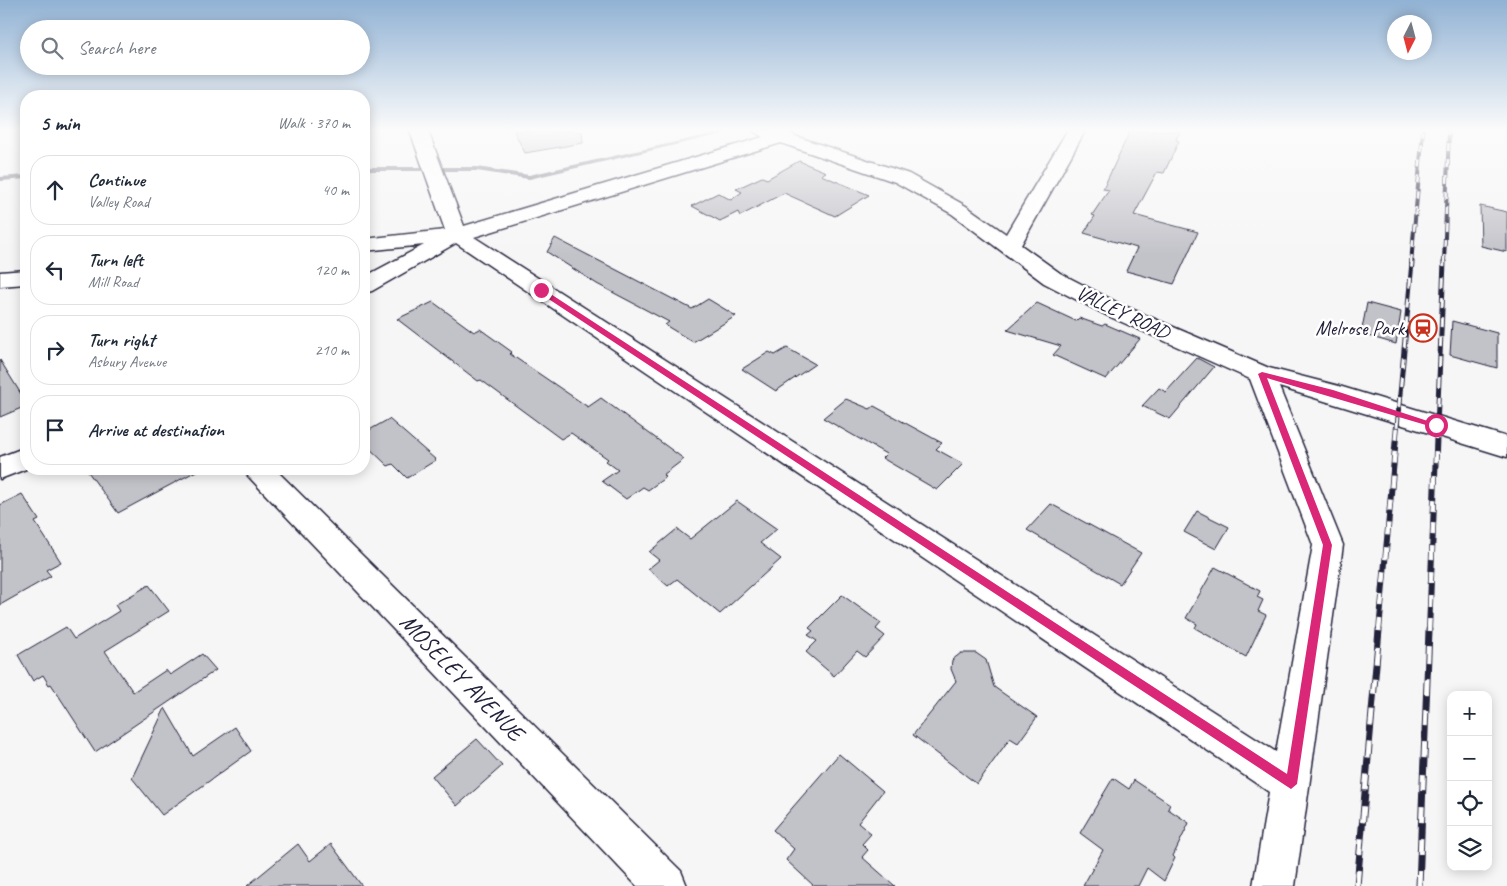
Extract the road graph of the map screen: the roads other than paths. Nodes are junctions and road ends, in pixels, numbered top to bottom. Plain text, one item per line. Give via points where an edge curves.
1 (434, 172) edge
2 (653, 172) edge
3 (885, 172) edge
4 (1052, 172) edge
5 (457, 236) junction
6 (370, 244) edge
7 (1009, 247) junction
8 (20, 277) edge
9 (0, 279) edge
10 (370, 283) edge
11 (1262, 374) junction
12 (1507, 447) edge
13 (20, 460) edge
14 (0, 469) edge
15 (264, 475) edge
16 (1291, 784) junction
17 (666, 886) edge
18 (1274, 886) edge

1 - 5 street
2 - 5 street
3 - 7 street, VALLEY ROAD via 902,178 959,210
4 - 7 street
5 - 6 street
5 - 10 street
5 - 16 street
7 - 11 street, VALLEY ROAD via 1052,278 1114,310
8 - 9 street
11 - 12 street, VALLEY ROAD
11 - 16 street via 1328,545
13 - 14 street
15 - 17 street, MOSELEY AVENUE
16 - 18 street

